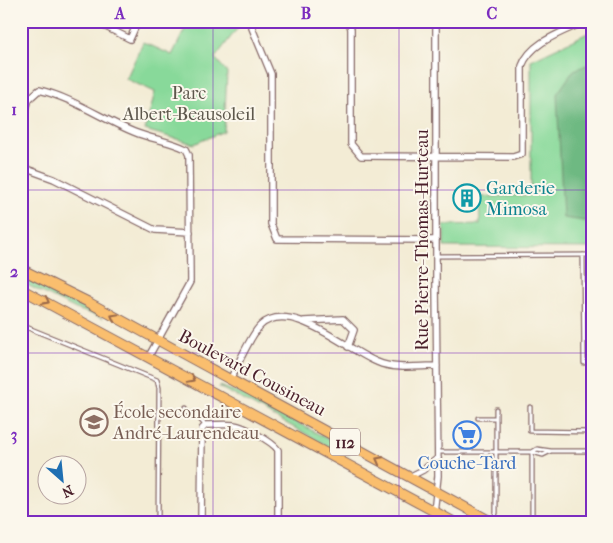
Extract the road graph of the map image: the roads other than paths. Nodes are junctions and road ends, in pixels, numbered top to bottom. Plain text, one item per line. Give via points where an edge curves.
1 (94, 21) edge
2 (138, 21) edge
3 (254, 21) edge
4 (349, 21) edge
5 (436, 21) edge
6 (586, 21) edge
7 (21, 127) edge
8 (436, 156) junction
9 (21, 166) edge
10 (190, 232) junction
11 (436, 240) junction
12 (583, 255) junction
13 (592, 255) edge
14 (436, 256) junction
15 (21, 269) edge
16 (21, 289) edge
17 (304, 321) junction
18 (21, 325) edge
19 (157, 340) junction
20 (348, 347) junction
21 (149, 356) junction
22 (584, 362) dead end
23 (437, 366) junction
24 (230, 380) junction
25 (530, 407) dead end
26 (496, 409) dead end
27 (175, 413) dead end
28 (478, 418) dead end
29 (496, 418) junction
30 (204, 426) junction
31 (592, 432) edge
32 (552, 451) junction
33 (496, 452) junction
34 (532, 452) junction
35 (592, 452) edge
36 (438, 455) junction
37 (409, 477) junction
38 (437, 492) junction
39 (435, 511) junction
40 (158, 522) edge
41 (201, 522) edge
42 (278, 522) edge
43 (434, 522) edge
44 (454, 522) edge
45 (492, 522) edge
46 (534, 522) edge

1 - 2 street via 130,39
3 - 11 street via 252,28 270,74 270,224 277,239
4 - 8 street via 351,144 355,151 361,156
5 - 8 street, Rue Pierre-Thomas-Hurteau
6 - 8 street via 532,48 526,56 522,66 522,154 513,157
7 - 10 street via 29,99 39,90 59,95 136,133 186,148 189,155
8 - 11 street, Rue Pierre-Thomas-Hurteau
9 - 10 street via 155,230
10 - 19 street via 190,282
11 - 14 street, Rue Pierre-Thomas-Hurteau
12 - 13 lane
12 - 14 lane
12 - 22 lane
14 - 23 street, Rue Pierre-Thomas-Hurteau
19 -> 15 main road, Boulevard Cousineau / 112
16 -> 21 main road, Boulevard Cousineau / 112
17 - 20 street
17 - 20 street via 343,319 354,330
17 - 24 street via 272,319 259,326
18 - 40 lane via 157,380
19 - 21 street
19 - 24 main road, Boulevard Cousineau / 112
20 - 23 street via 377,362 394,366
21 -> 39 main road, Boulevard Cousineau / 112
23 - 36 street, Rue Pierre-Thomas-Hurteau
37 -> 24 main road, Boulevard Cousineau / 112
25 - 31 lane via 530,431
26 - 29 lane
27 - 30 lane via 186,410 195,414
28 - 29 lane
29 - 33 lane
30 - 41 street via 201,433
30 - 42 street via 236,425 277,448 280,455
32 - 34 lane via 537,449
32 - 34 lane via 543,455
32 - 35 lane
33 - 34 lane
33 - 36 lane
33 - 45 lane via 496,513
34 - 46 lane
36 - 37 street via 426,469
36 - 38 street, Rue Pierre-Thomas-Hurteau
37 - 38 main road, Boulevard Cousineau / 112
38 - 39 street, Rue Pierre-Thomas-Hurteau
38 - 45 main road, Boulevard Cousineau / 112
39 - 43 street, Rue Pierre-Thomas-Hurteau
39 - 44 main road, Boulevard Cousineau / 112

